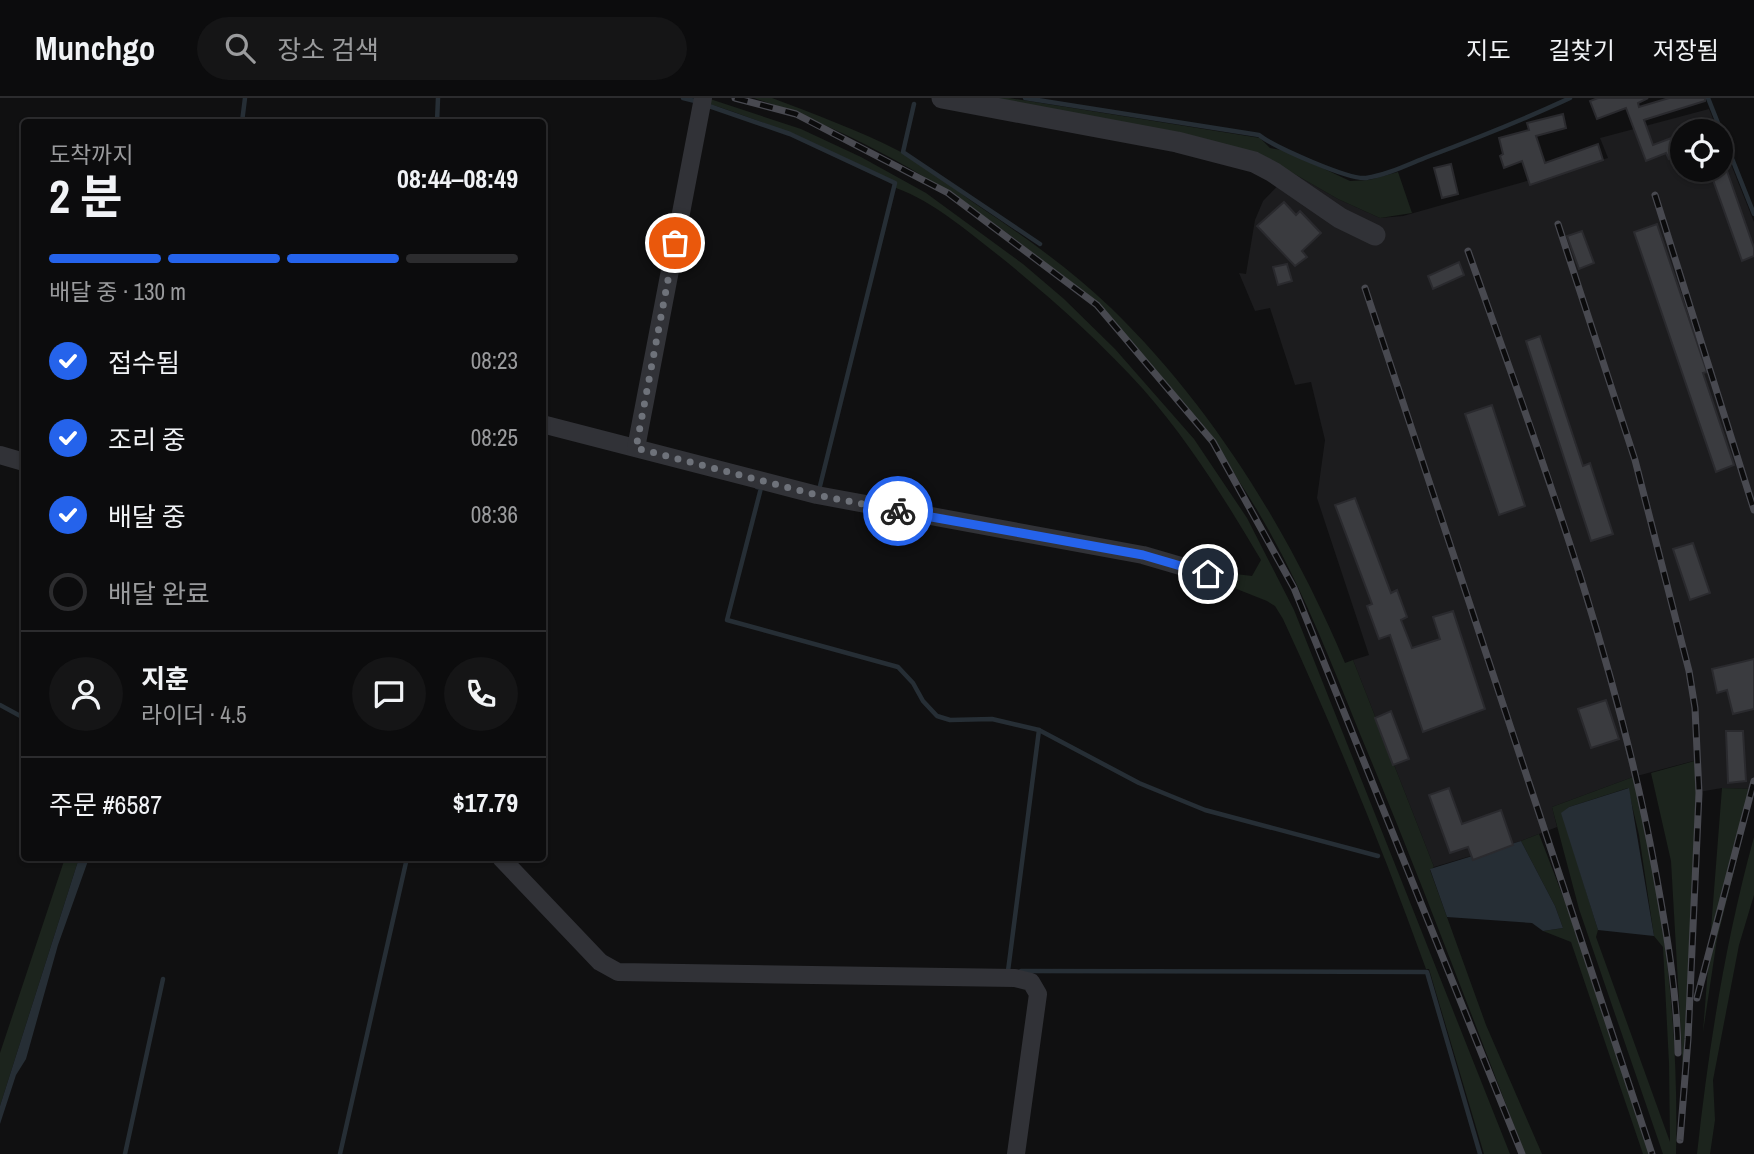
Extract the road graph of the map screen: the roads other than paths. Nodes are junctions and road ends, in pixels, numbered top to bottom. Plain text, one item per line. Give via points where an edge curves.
1 (703, 98) edge
2 (942, 98) edge
3 (1375, 235) dead end
4 (546, 425) edge
5 (636, 448) junction
6 (0, 455) edge
7 (21, 461) edge
8 (1208, 574) dead end
9 (504, 861) edge
10 (1016, 1154) edge

1 - 5 street
2 - 3 street via 1177,142 1254,162 1340,218
4 - 5 street
5 - 8 street via 817,495 1143,555
6 - 7 street
9 - 10 street via 600,962 618,972 1001,977 1031,982 1038,994

